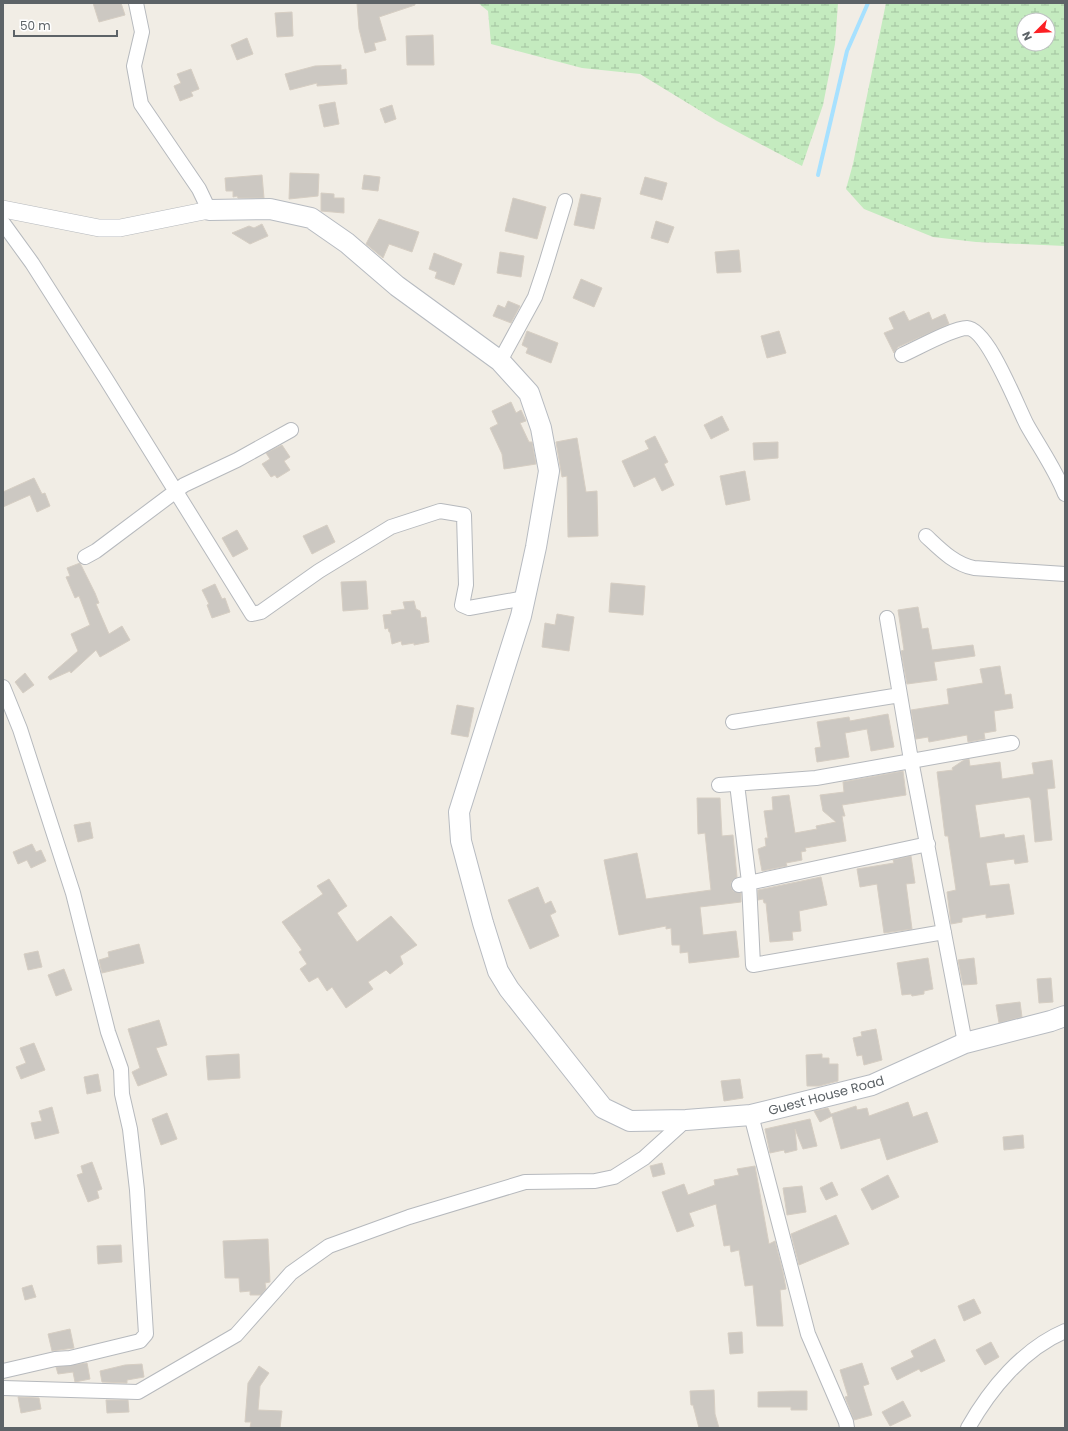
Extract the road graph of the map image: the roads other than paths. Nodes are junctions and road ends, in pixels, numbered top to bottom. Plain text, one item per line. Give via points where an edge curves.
1 (136, 3) edge
2 (565, 201) dead end
3 (3, 209) edge
4 (209, 210) junction
5 (3, 224) edge
6 (902, 355) dead end
7 (500, 361) junction
8 (291, 430) dead end
9 (176, 492) junction
10 (1065, 494) edge
11 (926, 536) dead end
12 (85, 557) dead end
13 (1065, 574) edge
14 (524, 598) junction
15 (887, 618) dead end
16 (3, 687) edge
17 (900, 695) junction
18 (732, 722) dead end
19 (1012, 743) dead end
20 (911, 760) junction
21 (737, 784) junction
22 (719, 785) dead end
23 (928, 844) junction
24 (744, 883) junction
25 (944, 932) junction
26 (1065, 1016) edge
27 (965, 1043) junction
28 (751, 1115) junction
29 (686, 1120) junction
30 (1065, 1331) edge
31 (3, 1371) edge
32 (3, 1385) edge
33 (3, 1388) edge
34 (847, 1428) edge
35 (968, 1428) edge

1 - 4 street via 142,32 134,66 141,104 200,189
2 - 7 street via 535,297
3 - 4 street via 99,228 120,228
4 - 7 main road via 270,209 311,218 347,243 397,286
5 - 9 street via 32,263
6 - 10 street via 967,328 976,332 1000,366 1027,424 1056,472
7 - 14 main road via 529,393 541,428 549,471
8 - 9 street via 184,485
9 - 12 street
9 - 14 street via 252,614 261,612 319,571 391,527 440,511 464,515 466,585 462,605 469,608
11 - 13 street via 964,566
14 - 29 main road, Guest House Road via 460,812 461,841 482,923 498,971 509,989 603,1108 630,1121
15 - 17 street
16 - 31 street via 20,729 72,893 108,1032 121,1070 122,1094 130,1129 137,1190 146,1334 140,1341
17 - 18 street
17 - 20 street
19 - 20 street
20 - 21 street via 816,778
20 - 23 street
21 - 22 street
21 - 24 street
23 - 24 street
23 - 25 street
24 - 25 street via 753,965
25 - 27 street
26 - 27 main road, Guest House Road
27 - 28 main road, Guest House Road via 872,1085
28 - 29 main road, Guest House Road
28 - 34 street via 808,1334
29 - 33 street via 644,1158 614,1177 595,1181 525,1182 409,1217 329,1246 291,1273 236,1335 138,1392
30 - 35 street via 1021,1359 981,1405
32 - 33 street

